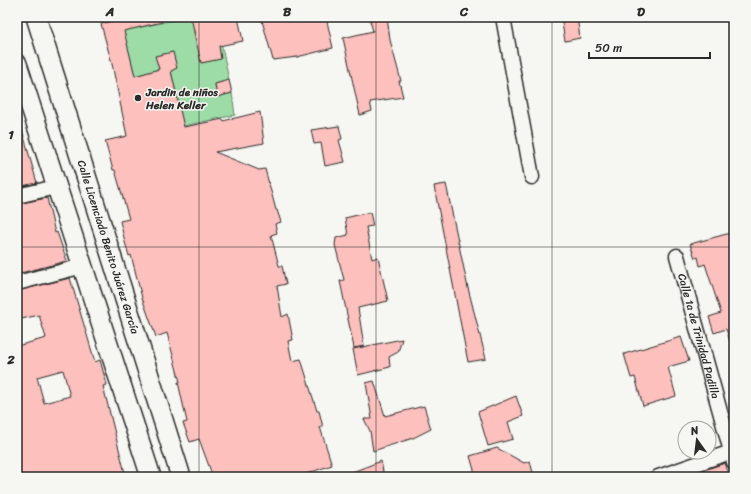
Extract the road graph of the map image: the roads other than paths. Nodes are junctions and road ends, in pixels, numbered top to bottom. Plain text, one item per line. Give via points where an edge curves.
1 (36, 17) edge
2 (503, 17) edge
3 (17, 64) edge
4 (532, 177) dead end
5 (56, 187) junction
6 (17, 196) edge
7 (677, 256) dead end
8 (83, 266) junction
9 (17, 283) edge
10 (732, 450) edge
11 (151, 477) edge
12 (181, 477) edge
13 (658, 477) edge

1 - 12 street, Calle Licenciado Benito Juárez García
2 - 4 street
3 - 5 street
5 - 6 street
5 - 8 street
7 - 10 street, Calle 1a de Trinidad Padilla
8 - 9 street
8 - 11 street
10 - 13 street

